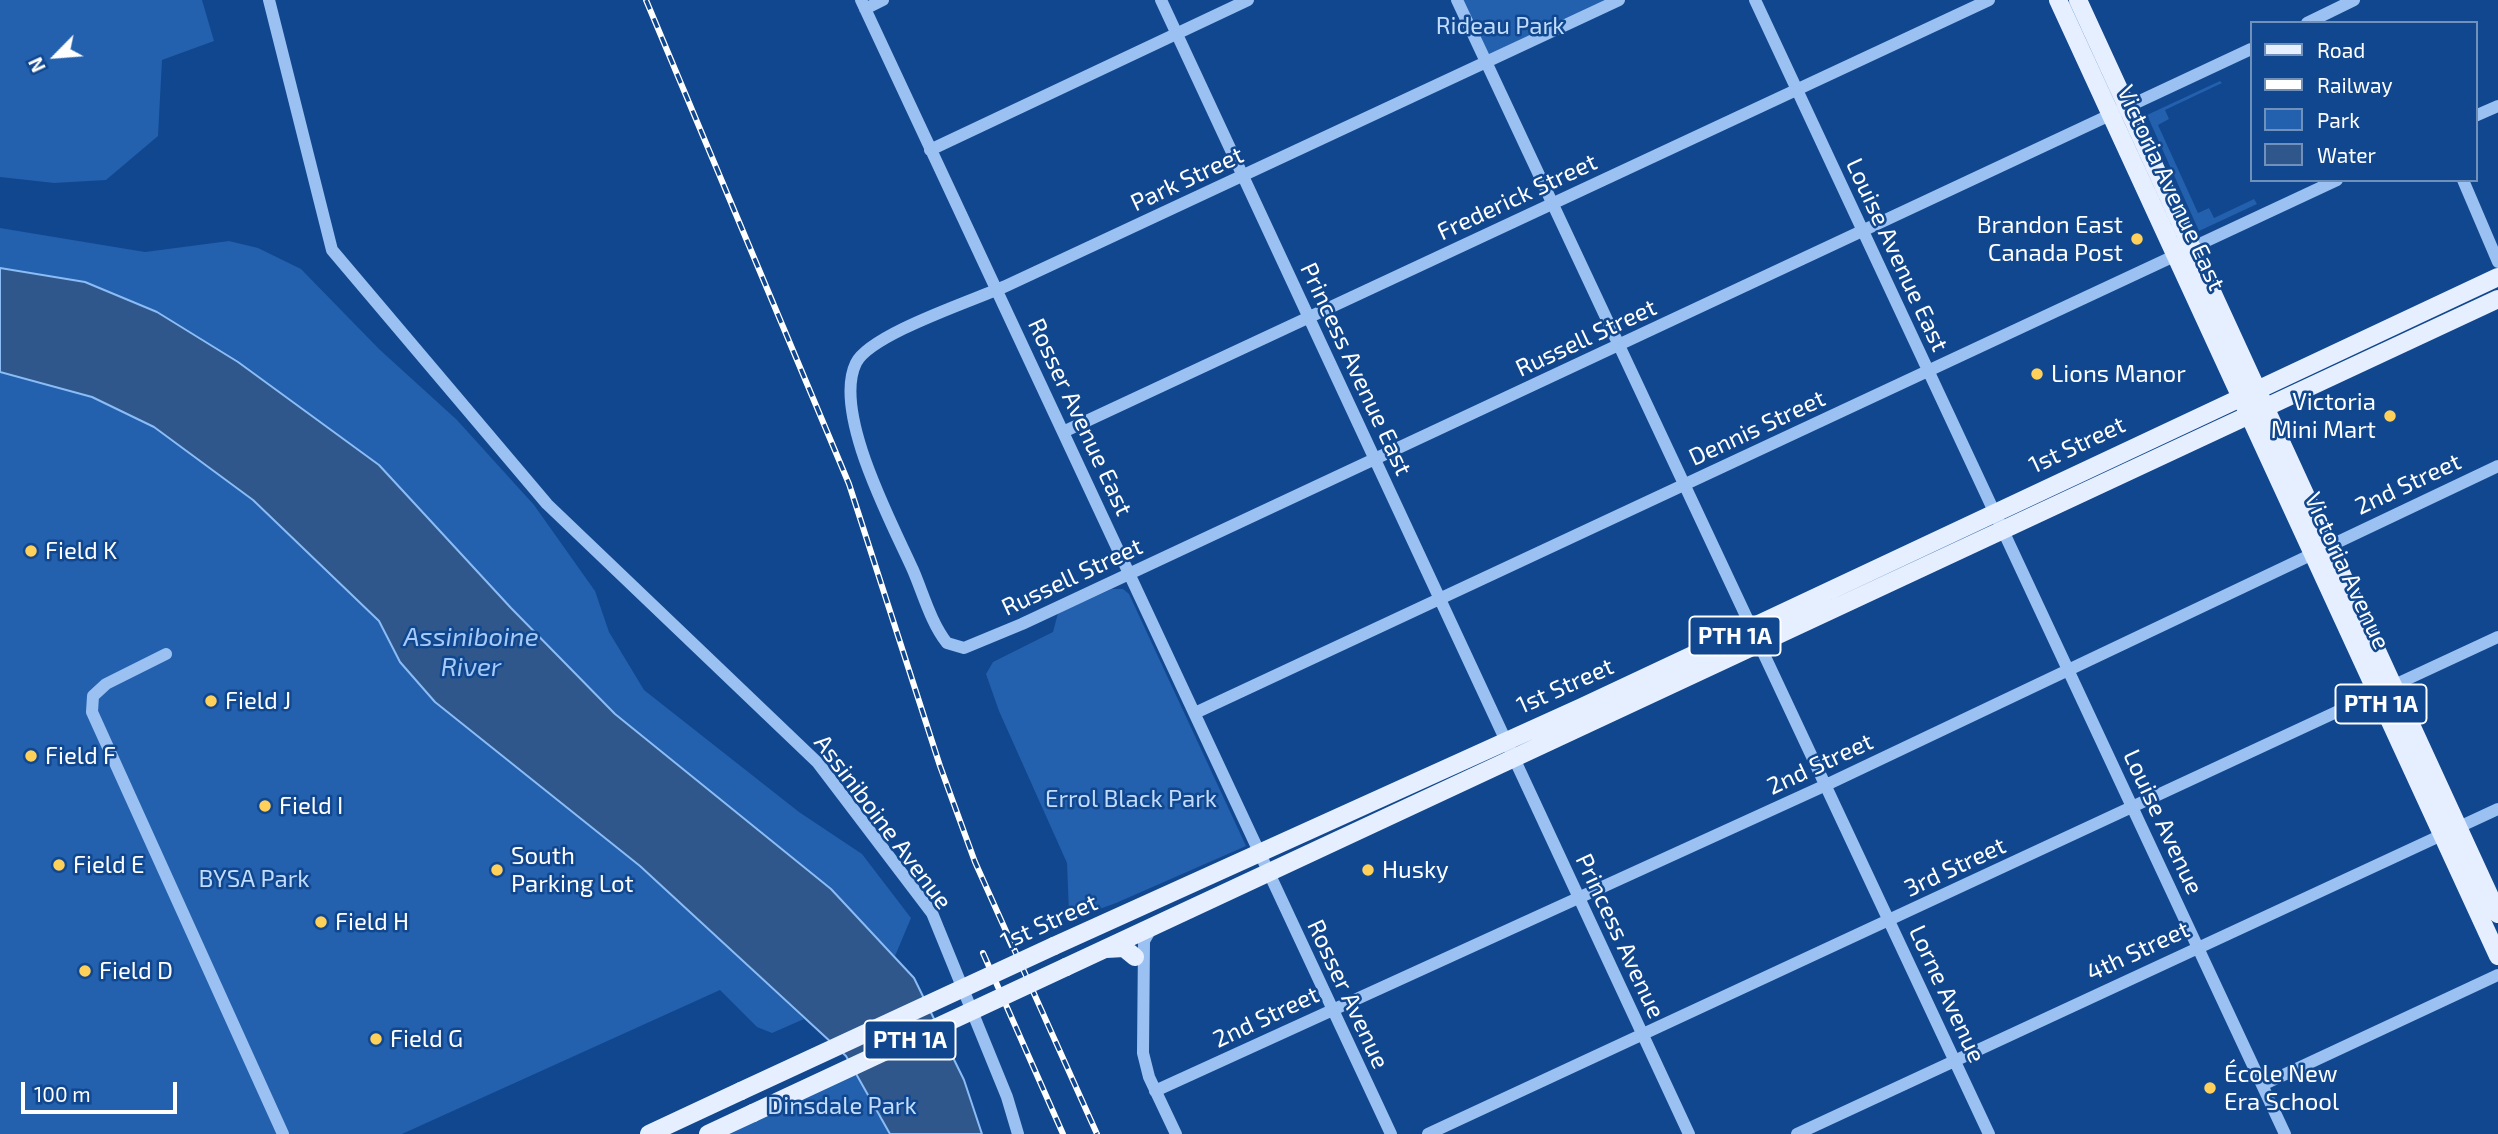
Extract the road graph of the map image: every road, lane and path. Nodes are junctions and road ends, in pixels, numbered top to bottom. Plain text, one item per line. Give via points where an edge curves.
1 (270, 0) edge
2 (883, 0) edge
3 (1161, 0) edge
4 (1248, 0) edge
5 (1457, 0) edge
6 (1619, 0) edge
7 (1755, 0) edge
8 (1989, 0) edge
9 (2058, 0) edge
10 (2078, 0) edge
11 (2354, 0) edge
12 (863, 4) edge
13 (2311, 21) edge
14 (1176, 34) junction
15 (2250, 50) edge
16 (1486, 61) junction
17 (1797, 90) junction
18 (2498, 106) edge
19 (2119, 112) junction
20 (2477, 115) edge
21 (930, 150) junction
22 (1244, 176) junction
23 (2333, 182) edge
24 (2464, 182) edge
25 (1554, 203) junction
26 (1863, 231) junction
27 (2193, 248) junction
28 (2176, 256) junction
29 (2498, 262) edge
30 (2498, 276) edge
31 (997, 290) junction
32 (2498, 299) edge
33 (1309, 317) junction
34 (1621, 346) junction
35 (1928, 372) junction
36 (2258, 388) junction
37 (2240, 396) junction
38 (2266, 406) junction
39 (2248, 414) junction
40 (1063, 432) junction
41 (1375, 459) junction
42 (2498, 466) edge
43 (1686, 485) junction
44 (1998, 519) junction
45 (2329, 544) junction
46 (2311, 552) junction
47 (1130, 574) junction
48 (1441, 599) junction
49 (1753, 627) junction
50 (940, 633) joint
51 (2498, 637) edge
52 (1761, 644) junction
53 (166, 654) dead end
54 (2069, 671) junction
55 (2384, 690) junction
56 (1195, 713) junction
57 (1506, 739) junction
58 (1513, 756) junction
59 (1826, 785) junction
60 (2133, 807) junction
61 (2498, 809) edge
62 (2459, 827) junction
63 (2441, 835) junction
64 (1260, 853) junction
65 (1268, 871) junction
66 (1208, 878) junction
67 (1578, 896) junction
68 (2498, 914) edge
69 (1890, 921) junction
70 (1159, 922) junction
71 (1127, 937) junction
72 (2197, 946) junction
73 (1099, 951) junction
74 (2498, 956) edge
75 (1135, 957) junction
76 (2498, 975) edge
77 (1145, 989) junction
78 (1332, 1009) junction
79 (1644, 1036) junction
80 (1954, 1060) junction
81 (2262, 1085) junction
82 (1155, 1091) junction
83 (283, 1134) edge
84 (649, 1134) edge
85 (708, 1134) edge
86 (1018, 1134) edge
87 (1176, 1134) edge
88 (1391, 1134) edge
89 (1428, 1134) edge
90 (1689, 1134) edge
91 (1797, 1134) edge
92 (1989, 1134) edge
93 (2285, 1134) edge

1 - 86 street, Assiniboine Avenue via 332,250 547,504 818,763 932,913
2 - 12 street
3 - 14 street, Princess Avenue East
4 - 14 street
5 - 16 street, Lorne Avenue
6 - 16 street, Park Street
7 - 17 street, Louise Avenue East
8 - 17 street, Frederick Street
9 - 19 main road, Victoria Avenue East
10 - 19 main road, Victoria Avenue East
11 - 13 street
12 - 21 street, Rosser Avenue East
14 - 21 street
14 - 22 street, Princess Avenue East
15 - 19 street, Russell Street
16 - 22 street, Park Street
16 - 25 street, Lorne Avenue
17 - 25 street, Frederick Street
17 - 26 street, Louise Avenue East
18 - 20 street
19 - 26 street, Russell Street
19 - 27 main road, Victoria Avenue East
19 - 28 main road, Victoria Avenue East
21 - 31 street, Rosser Avenue East
22 - 31 street, Park Street
22 - 33 street, Princess Avenue East
23 - 27 street, Dennis Street
24 - 29 street
25 - 33 street, Frederick Street
25 - 34 street, Lorne Avenue
26 - 34 street, Russell Street
26 - 35 street, Louise Avenue East
27 - 28 street, Dennis Street
27 - 36 main road, Victoria Avenue East
28 - 35 street, Dennis Street
28 - 37 main road, Victoria Avenue East
30 - 36 main road, 1st Street
31 - 40 street, Rosser Avenue East
31 - 50 street, Park Street via 890,336 864,351 854,367 854,420 861,447
32 - 38 main road, 1st Street
33 - 40 street, Frederick Street
33 - 41 street, Princess Avenue East
34 - 41 street, Russell Street
34 - 43 street, Lorne Avenue
35 - 43 street, Dennis Street
35 - 44 street, Louise Avenue East
36 - 37 main road, 1st Street / PTH 1A
36 - 38 main road, Victoria Avenue / PTH 1A
37 - 39 main road, Victoria Avenue / PTH 1A
37 - 44 main road, 1st Street / PTH 1A
38 - 39 main road, 1st Street / PTH 1A
38 - 45 main road, Victoria Avenue / PTH 1A
39 - 44 main road, 1st Street / PTH 1A
39 - 46 main road, Victoria Avenue / PTH 1A
40 - 47 street, Rosser Avenue East
41 - 47 street, Russell Street
41 - 48 street, Princess Avenue East
42 - 45 street, 2nd Street
43 - 48 street, Dennis Street
43 - 49 street, Lorne Avenue
44 - 49 main road, 1st Street / PTH 1A
44 - 52 main road, 1st Street / PTH 1A
44 - 54 street, Louise Avenue
45 - 46 street, 2nd Street
45 - 55 main road, Victoria Avenue / PTH 1A
46 - 54 street, 2nd Street
46 - 55 main road, Victoria Avenue / PTH 1A
47 - 50 street, Russell Street via 971,645 950,645
47 - 56 street, Rosser Avenue East
48 - 56 street, Dennis Street
48 - 57 street, Princess Avenue East
49 - 52 street, Lorne Avenue
49 - 57 main road, 1st Street / PTH 1A
51 - 55 street, 3rd Street
52 - 58 main road, 1st Street / PTH 1A
52 - 59 street, Lorne Avenue
53 - 83 street via 106,684 93,696 92,712
54 - 59 street, 2nd Street
54 - 60 street, Louise Avenue
55 - 60 street, 3rd Street
55 - 62 main road, Victoria Avenue / PTH 1A
55 - 63 main road, Victoria Avenue / PTH 1A
56 - 64 street, Rosser Avenue East
57 - 58 street, Princess Avenue East
57 - 64 main road, 1st Street / PTH 1A
58 - 65 main road, 1st Street / PTH 1A
58 - 67 street, Princess Avenue
59 - 67 street, 2nd Street
59 - 69 street, Lorne Avenue
60 - 69 street, 3rd Street
60 - 72 street, Louise Avenue
61 - 62 street, 4th Street
62 - 63 street, 4th Street
62 - 68 main road, Victoria Avenue / PTH 1A
63 - 72 street, 4th Street
63 - 74 main road, Victoria Avenue / PTH 1A
64 - 65 street, Rosser Avenue
64 - 66 main road, 1st Street / PTH 1A
65 - 70 main road, 1st Street / PTH 1A
65 - 78 street, Rosser Avenue
66 - 71 main road via 1130,922
66 - 84 main road, 1st Street / PTH 1A, bridge
67 - 78 street, 2nd Street
67 - 79 street, Princess Avenue
69 - 79 street, 3rd Street
69 - 80 street, Lorne Avenue
70 - 71 main road, 1st Street / PTH 1A
70 - 77 street via 1144,941
71 - 73 main road, 1st Street / PTH 1A
71 - 75 street
72 - 80 street, 4th Street
72 - 81 street, Louise Avenue
73 - 75 main road via 1124,948
73 - 85 main road, 1st Street / PTH 1A, bridge
75 - 77 street
76 - 81 street
77 - 82 street via 1141,1038
78 - 82 street, 2nd Street
78 - 88 street, Rosser Avenue
79 - 89 street, 3rd Street
79 - 90 street, Princess Avenue
80 - 91 street, 4th Street
80 - 92 street, Lorne Avenue
81 - 93 street, Louise Avenue
82 - 87 street

